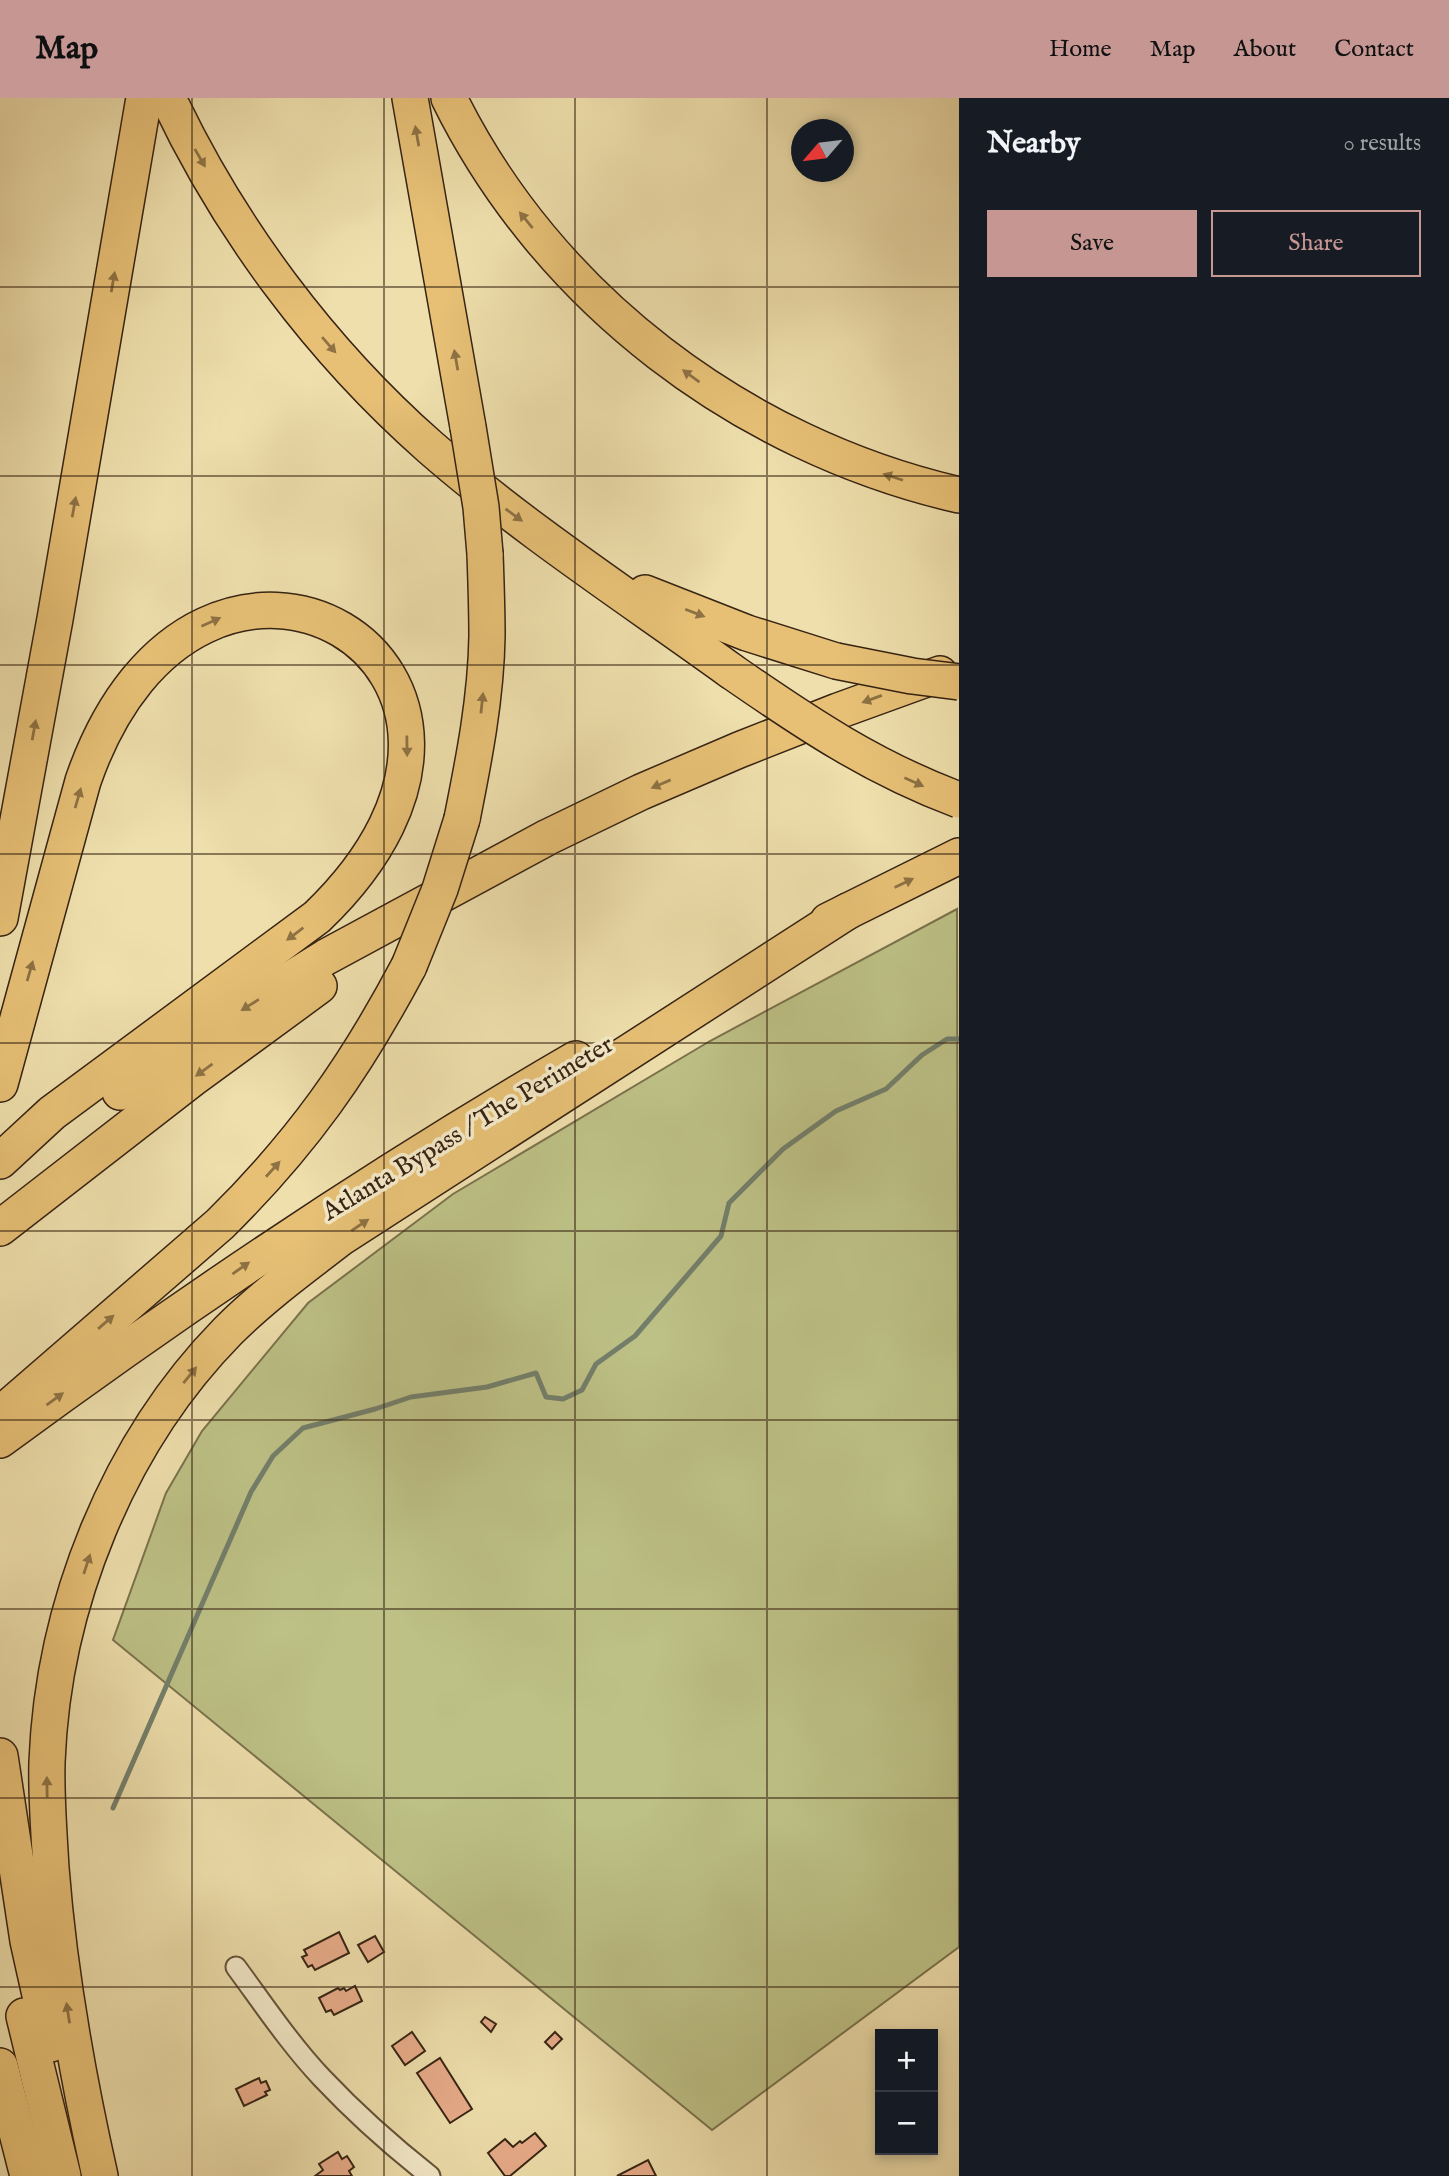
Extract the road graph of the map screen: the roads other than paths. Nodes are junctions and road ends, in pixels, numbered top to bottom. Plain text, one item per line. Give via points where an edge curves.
1 (168, 98) edge
2 (410, 98) edge
3 (449, 98) edge
4 (142, 113) edge
5 (959, 495) edge
6 (547, 539) junction
7 (959, 667) edge
8 (959, 682) edge
9 (959, 800) edge
10 (959, 856) edge
11 (457, 885) junction
12 (848, 911) junction
13 (0, 918) edge
14 (0, 1084) edge
15 (0, 1161) edge
16 (0, 1177) edge
17 (0, 1228) edge
18 (0, 1416) edge
19 (0, 1440) edge
20 (0, 1756) edge
21 (0, 1888) edge
22 (236, 1967) dead end
23 (0, 2066) edge
24 (28, 2176) edge
25 (63, 2176) edge
26 (85, 2176) edge
27 (100, 2176) edge
28 (429, 2176) edge

1 -> 6 highway via 241,225 325,341 429,446
18 -> 2 highway, bridge via 220,1224 317,1116 350,1070 409,966 462,819 482,702 487,638 485,554 468,427
5 -> 3 highway via 849,461 777,429 708,389 634,333 576,278 516,208
13 -> 4 highway
6 -> 8 highway, bridge via 648,594 747,633 836,660
6 -> 9 highway, bridge via 853,752
7 -> 11 highway via 653,787
12 -> 10 highway, Atlanta Bypass / The Perimeter
11 -> 16 highway via 326,957 230,1017
11 -> 17 highway via 191,1079
19 -> 12 highway, Atlanta Bypass / The Perimeter via 268,1249 454,1131 608,1040
27 -> 12 highway via 62,1981 47,1764 54,1691 74,1604 90,1554 136,1455 203,1359 271,1291 342,1237
14 -> 15 highway via 83,781 99,740 130,688 187,635 211,621 242,612 281,610 311,616 340,628 366,647 387,673 399,700 408,750 395,807 369,860 317,917 52,1114
20 - 26 highway via 33,1965
21 - 25 highway
22 - 28 street via 322,2077
23 - 24 highway

